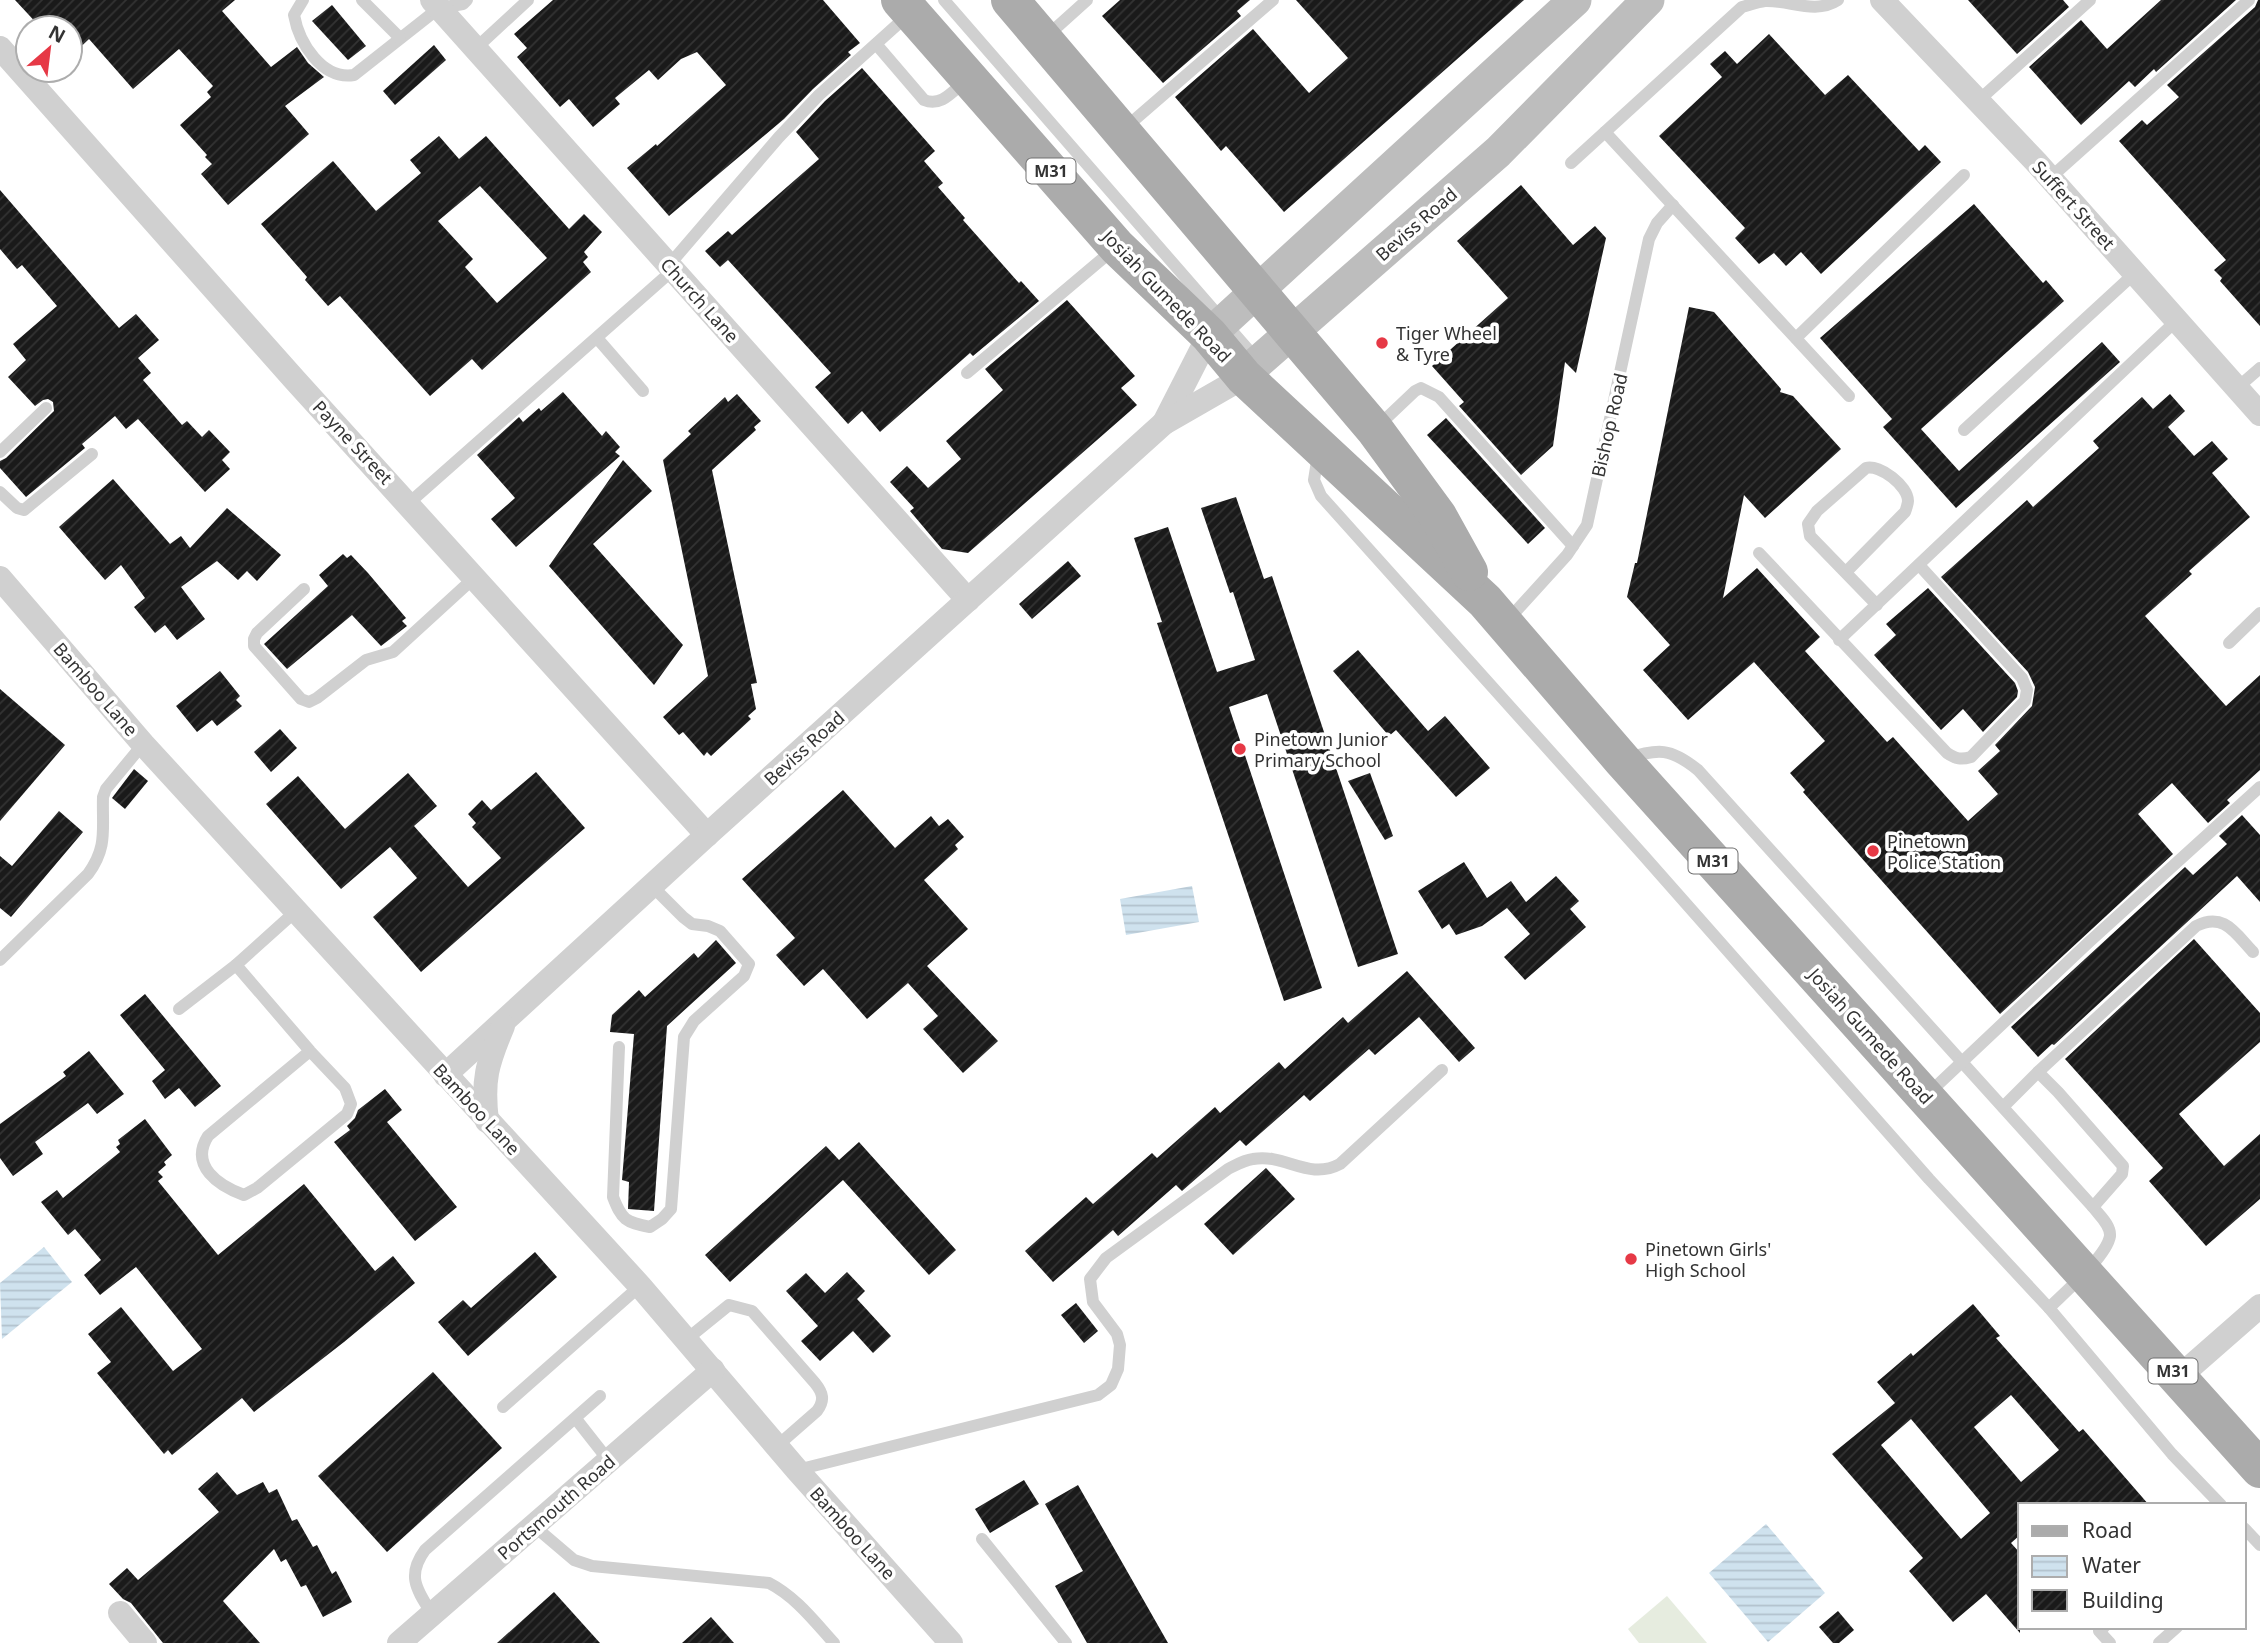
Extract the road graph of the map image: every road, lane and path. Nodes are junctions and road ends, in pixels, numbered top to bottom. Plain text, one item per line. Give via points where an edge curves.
1 (303, 0) edge
2 (362, 0) edge
3 (467, 0) edge
4 (528, 0) edge
5 (1010, 0) edge
6 (1087, 0) edge
7 (1273, 0) edge
8 (1575, 0) edge
9 (1647, 0) edge
10 (1838, 0) edge
11 (1882, 0) edge
12 (2090, 0) edge
13 (2249, 0) edge
14 (436, 4) edge
15 (918, 4) edge
16 (400, 38) junction
17 (1044, 38) junction
18 (876, 44) junction
19 (0, 48) edge
20 (475, 49) junction
21 (969, 78) junction
22 (1978, 101) junction
23 (1122, 131) junction
24 (1605, 132) junction
25 (1571, 163) dead end
26 (1964, 175) dead end
27 (2050, 178) junction
28 (1673, 205) junction
29 (1117, 247) junction
30 (671, 267) junction
31 (2135, 273) junction
32 (1256, 292) junction
33 (2177, 320) junction
34 (1216, 328) junction
35 (1291, 333) junction
36 (597, 338) junction
37 (1796, 338) junction
38 (2260, 368) edge
39 (1251, 370) junction
40 (967, 373) dead end
41 (2237, 388) junction
42 (643, 391) dead end
43 (1849, 396) dead end
44 (46, 408) dead end
45 (2260, 414) edge
46 (1164, 423) junction
47 (1375, 430) junction
48 (1964, 430) dead end
49 (1319, 448) junction
50 (0, 453) edge
51 (92, 454) dead end
52 (0, 492) edge
53 (409, 503) junction
54 (1573, 546) junction
55 (1759, 553) dead end
56 (1919, 565) junction
57 (1846, 572) junction
58 (475, 577) junction
59 (3, 586) edge
60 (304, 589) dead end
61 (968, 600) junction
62 (1877, 605) junction
63 (1495, 612) junction
64 (2260, 613) edge
65 (1839, 640) junction
66 (2229, 643) dead end
67 (143, 744) junction
68 (1622, 760) junction
69 (2260, 787) edge
70 (707, 835) junction
71 (652, 886) junction
72 (296, 911) junction
73 (2253, 952) dead end
74 (0, 960) edge
75 (236, 965) junction
76 (180, 1009) dead end
77 (506, 1019) junction
78 (619, 1047) dead end
79 (310, 1051) junction
80 (1963, 1062) junction
81 (1442, 1070) dead end
82 (2038, 1072) junction
83 (445, 1075) junction
84 (1925, 1097) junction
85 (2003, 1107) junction
86 (487, 1121) junction
87 (2093, 1207) junction
88 (2085, 1273) junction
89 (640, 1286) junction
90 (2260, 1306) edge
91 (2049, 1308) junction
92 (688, 1339) junction
93 (713, 1370) junction
94 (2179, 1377) junction
95 (600, 1396) dead end
96 (503, 1406) dead end
97 (576, 1419) junction
98 (777, 1446) junction
99 (609, 1461) junction
100 (2260, 1469) edge
101 (797, 1470) junction
102 (2219, 1503) edge
103 (534, 1526) junction
104 (982, 1539) dead end
105 (120, 1613) dead end
106 (432, 1614) junction
107 (2102, 1629) edge
108 (2175, 1629) edge
109 (145, 1643) edge
110 (399, 1643) edge
111 (834, 1643) edge
112 (951, 1643) edge
113 (1066, 1643) edge
114 (2110, 1643) edge
115 (2159, 1643) edge

1 - 16 lane via 294,15 297,31 323,67 336,75 354,75
2 - 16 lane
3 - 14 lane
4 - 20 lane
5 - 17 main road, Josiah Gumede Road / M31
6 - 17 lane
7 - 23 lane
8 - 32 main road, Beviss Road
9 - 35 main road, Beviss Road via 1498,152
10 - 24 lane via 1823,7 1762,1 1742,7
11 - 22 street, Suffert Street
12 - 22 lane
13 - 27 lane
14 - 16 lane
14 - 20 street, Church Lane
15 - 18 lane
15 - 21 main road, Josiah Gumede Road / M31
15 - 34 lane
17 - 23 main road, Josiah Gumede Road / M31
18 - 21 lane via 924,100 932,103 940,102
18 - 30 lane via 779,137
19 - 53 street, Payne Street
20 - 30 street, Church Lane
21 - 29 main road, Josiah Gumede Road / M31
22 - 27 street, Suffert Street
23 - 32 main road, Josiah Gumede Road / M31
24 - 25 lane
24 - 28 lane
26 - 37 lane
27 - 31 street, Suffert Street
28 - 37 lane
28 - 54 lane, Bishop Road via 1649,239 1587,525
29 - 34 main road, Josiah Gumede Road / M31
29 - 40 lane
30 - 36 lane
30 - 61 street, Church Lane
31 - 33 street, Suffert Street
31 - 48 lane
32 - 34 main road, Beviss Road
32 - 35 main road, Josiah Gumede Road / M31
33 - 41 street, Suffert Street
33 - 56 lane
34 - 39 main road, Josiah Gumede Road / M31
34 - 46 street, Beviss Road
35 - 39 main road, Beviss Road
35 - 47 main road, Josiah Gumede Road / M31
36 - 42 lane
36 - 53 lane
37 - 43 lane
38 - 41 lane
39 - 46 street, Beviss Road
39 - 49 main road, Josiah Gumede Road / M31
41 - 45 street, Suffert Street
44 - 50 lane
46 - 61 street, Beviss Road
47 - 54 lane via 1415,391 1430,391
47 - 63 main road, Josiah Gumede Road / M31 via 1438,516
49 - 63 main road, Josiah Gumede Road / M31
49 - 91 lane via 1314,480 1321,496
51 - 52 lane via 24,510
53 - 58 street, Payne Street
54 - 63 lane, Bishop Road
55 - 65 lane
56 - 62 lane
56 - 65 lane via 2022,678 2027,690 2025,701 1971,757 1956,759 1947,753
57 - 57 lane via 1810,536 1808,524 1817,511 1874,466 1906,492 1908,501 1905,512
57 - 62 lane
58 - 60 lane via 393,652 366,660 309,702 301,699 254,646 257,633
58 - 70 street, Payne Street
59 - 67 street, Bamboo Lane
61 - 70 street, Beviss Road
62 - 65 lane
63 - 68 main road, Josiah Gumede Road / M31
64 - 66 lane
67 - 72 street, Bamboo Lane
67 - 74 lane via 106,789 101,854 96,863
68 - 80 lane via 1651,750 1666,751 1698,770
68 - 84 main road, Josiah Gumede Road / M31
69 - 80 lane
70 - 71 street, Beviss Road
71 - 77 street, Beviss Road
71 - 78 lane via 682,918 720,931 749,964 744,976 694,1021 684,1037 671,1209 649,1227 621,1216 613,1198
72 - 75 lane
72 - 83 street, Bamboo Lane
73 - 82 lane via 2227,925 2218,921 2196,926
75 - 76 lane
75 - 79 lane
77 - 83 street, Beviss Road
77 - 86 street via 486,1074
79 - 79 lane via 345,1088 351,1104 347,1114 257,1188 244,1195 219,1184 202,1160 201,1146
80 - 84 lane
80 - 85 lane
81 - 101 lane via 1340,1164 1314,1171 1269,1158 1243,1162 1106,1258 1090,1279 1093,1302 1117,1335 1120,1356 1111,1385 1098,1395
82 - 85 lane
82 - 87 lane via 2123,1166 2122,1174
83 - 86 street, Bamboo Lane
84 - 88 main road, Josiah Gumede Road / M31
85 - 87 lane
86 - 89 street, Bamboo Lane
87 - 88 lane via 2109,1227 2110,1236
88 - 91 lane
88 - 94 main road, Josiah Gumede Road / M31
89 - 92 street, Bamboo Lane
89 - 96 lane
90 - 94 street
91 - 102 lane
92 - 93 street, Bamboo Lane
92 - 98 lane via 729,1305 752,1311 815,1383 822,1393 822,1405
93 - 98 street, Bamboo Lane
93 - 99 street, Portsmouth Road
94 - 100 main road, Josiah Gumede Road / M31
95 - 97 lane
97 - 99 lane
97 - 106 lane via 425,1549 415,1571 416,1588
98 - 101 street, Bamboo Lane
99 - 103 street, Portsmouth Road
101 - 112 street, Bamboo Lane
103 - 106 street, Portsmouth Road
103 - 111 lane via 574,1560 592,1566 769,1583 795,1600
104 - 113 lane
105 - 109 street
106 - 110 street, Portsmouth Road
107 - 114 lane
108 - 115 lane

